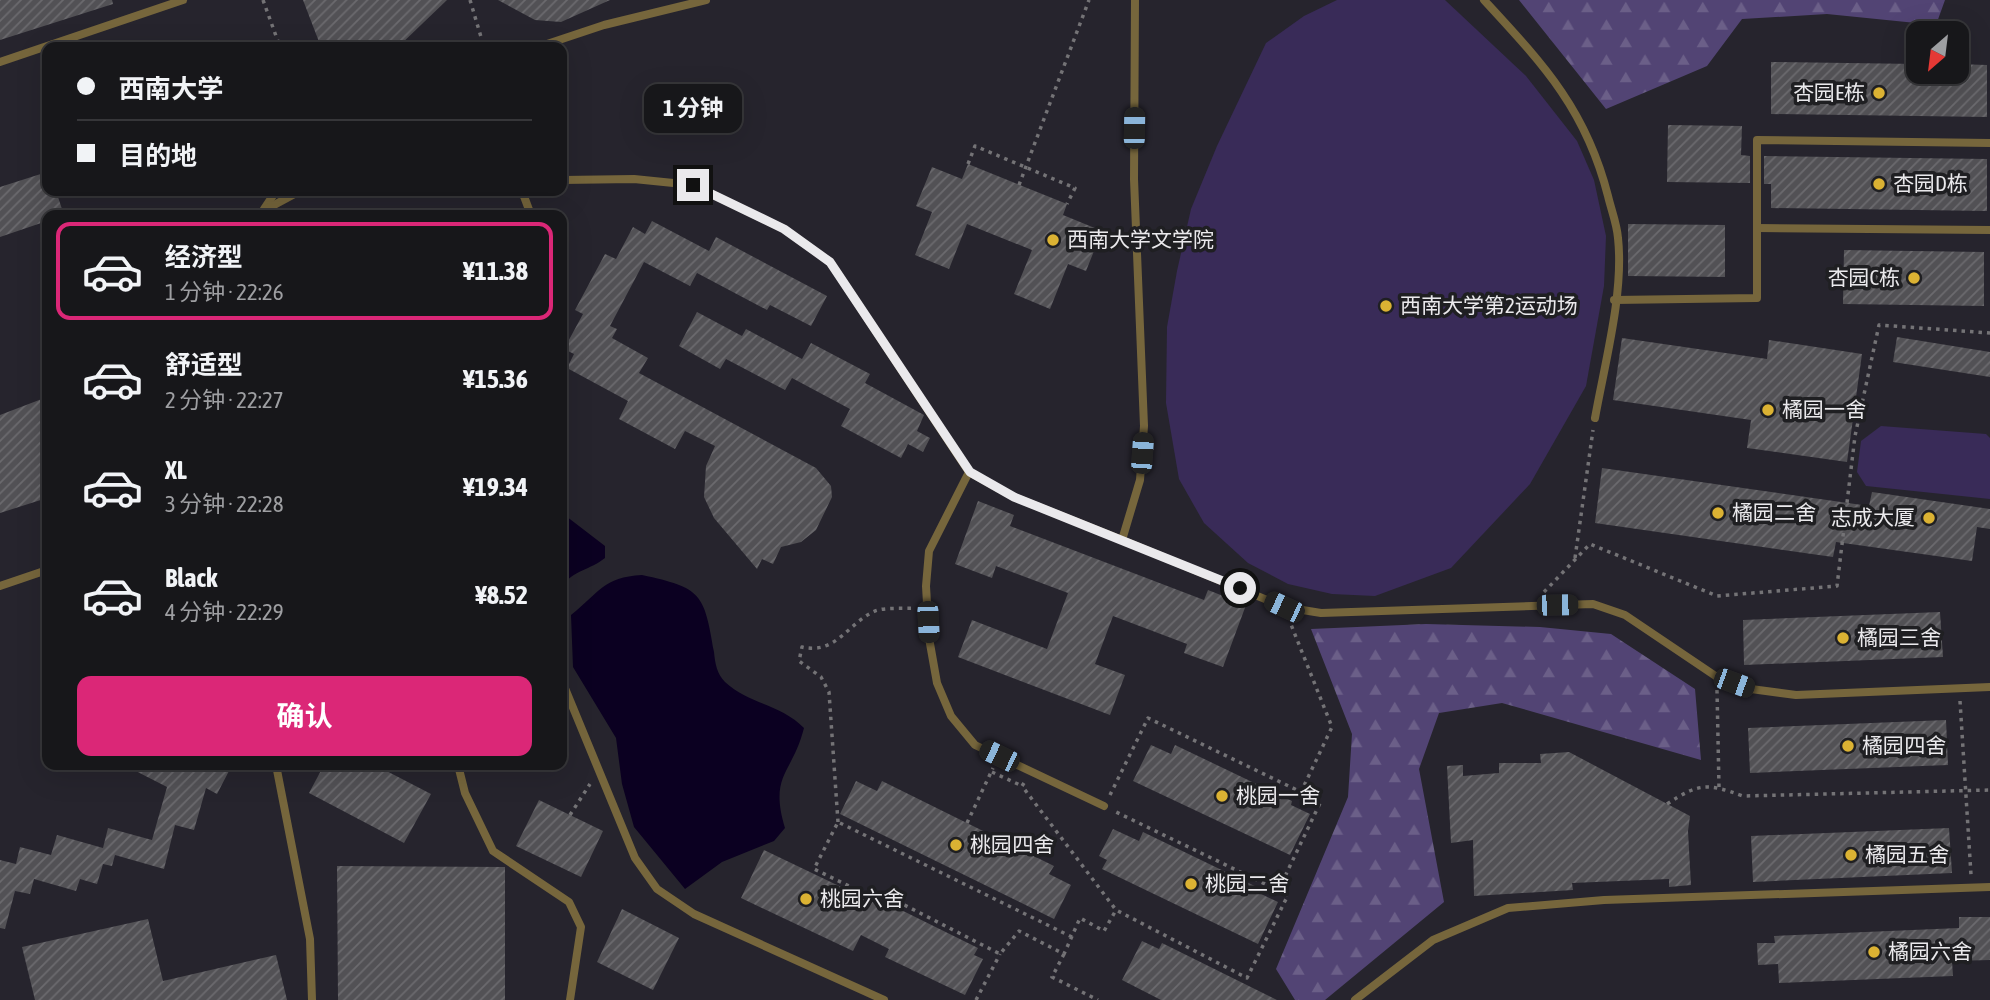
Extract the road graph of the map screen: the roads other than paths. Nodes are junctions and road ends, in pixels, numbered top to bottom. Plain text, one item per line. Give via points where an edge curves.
1 (183, 0) edge
2 (706, 0) edge
3 (1135, 0) edge
4 (1485, 0) edge
5 (59, 42) edge
6 (553, 42) edge
7 (42, 48) edge
8 (0, 62) edge
9 (1990, 143) edge
10 (567, 180) edge
11 (291, 196) edge
12 (267, 210) edge
13 (1757, 228) junction
14 (1990, 230) edge
15 (1614, 300) junction
16 (1595, 418) road end
17 (970, 472) junction
18 (1122, 540) junction
19 (42, 572) edge
20 (0, 586) edge
21 (1990, 687) edge
22 (567, 694) edge
23 (277, 770) edge
24 (459, 770) edge
25 (1104, 806) road end
26 (1990, 887) edge
27 (312, 1000) edge
28 (570, 1000) edge
29 (884, 1000) edge
30 (1355, 1000) edge

1 - 5 lane
2 - 6 lane
3 - 18 lane via 1134,179 1144,426 1140,481
4 - 15 lane via 1550,72 1586,127 1618,237
7 - 8 lane
9 - 13 lane via 1757,140
10 - 17 lane via 634,179 693,185 784,229 830,262
11 - 12 lane
13 - 14 lane
13 - 15 lane via 1757,298
15 - 16 lane
17 - 18 lane via 1014,497
17 - 25 lane via 929,551 928,607 937,684 951,716 975,745
18 - 21 lane via 1284,607 1321,613 1593,604 1625,615 1717,677 1751,690 1796,695
19 - 20 lane
22 - 29 lane via 635,858 657,889 694,914
23 - 27 lane via 310,939
24 - 28 lane via 465,793 493,851 559,894 573,910 581,928
26 - 30 lane via 1604,900 1508,908 1433,940

